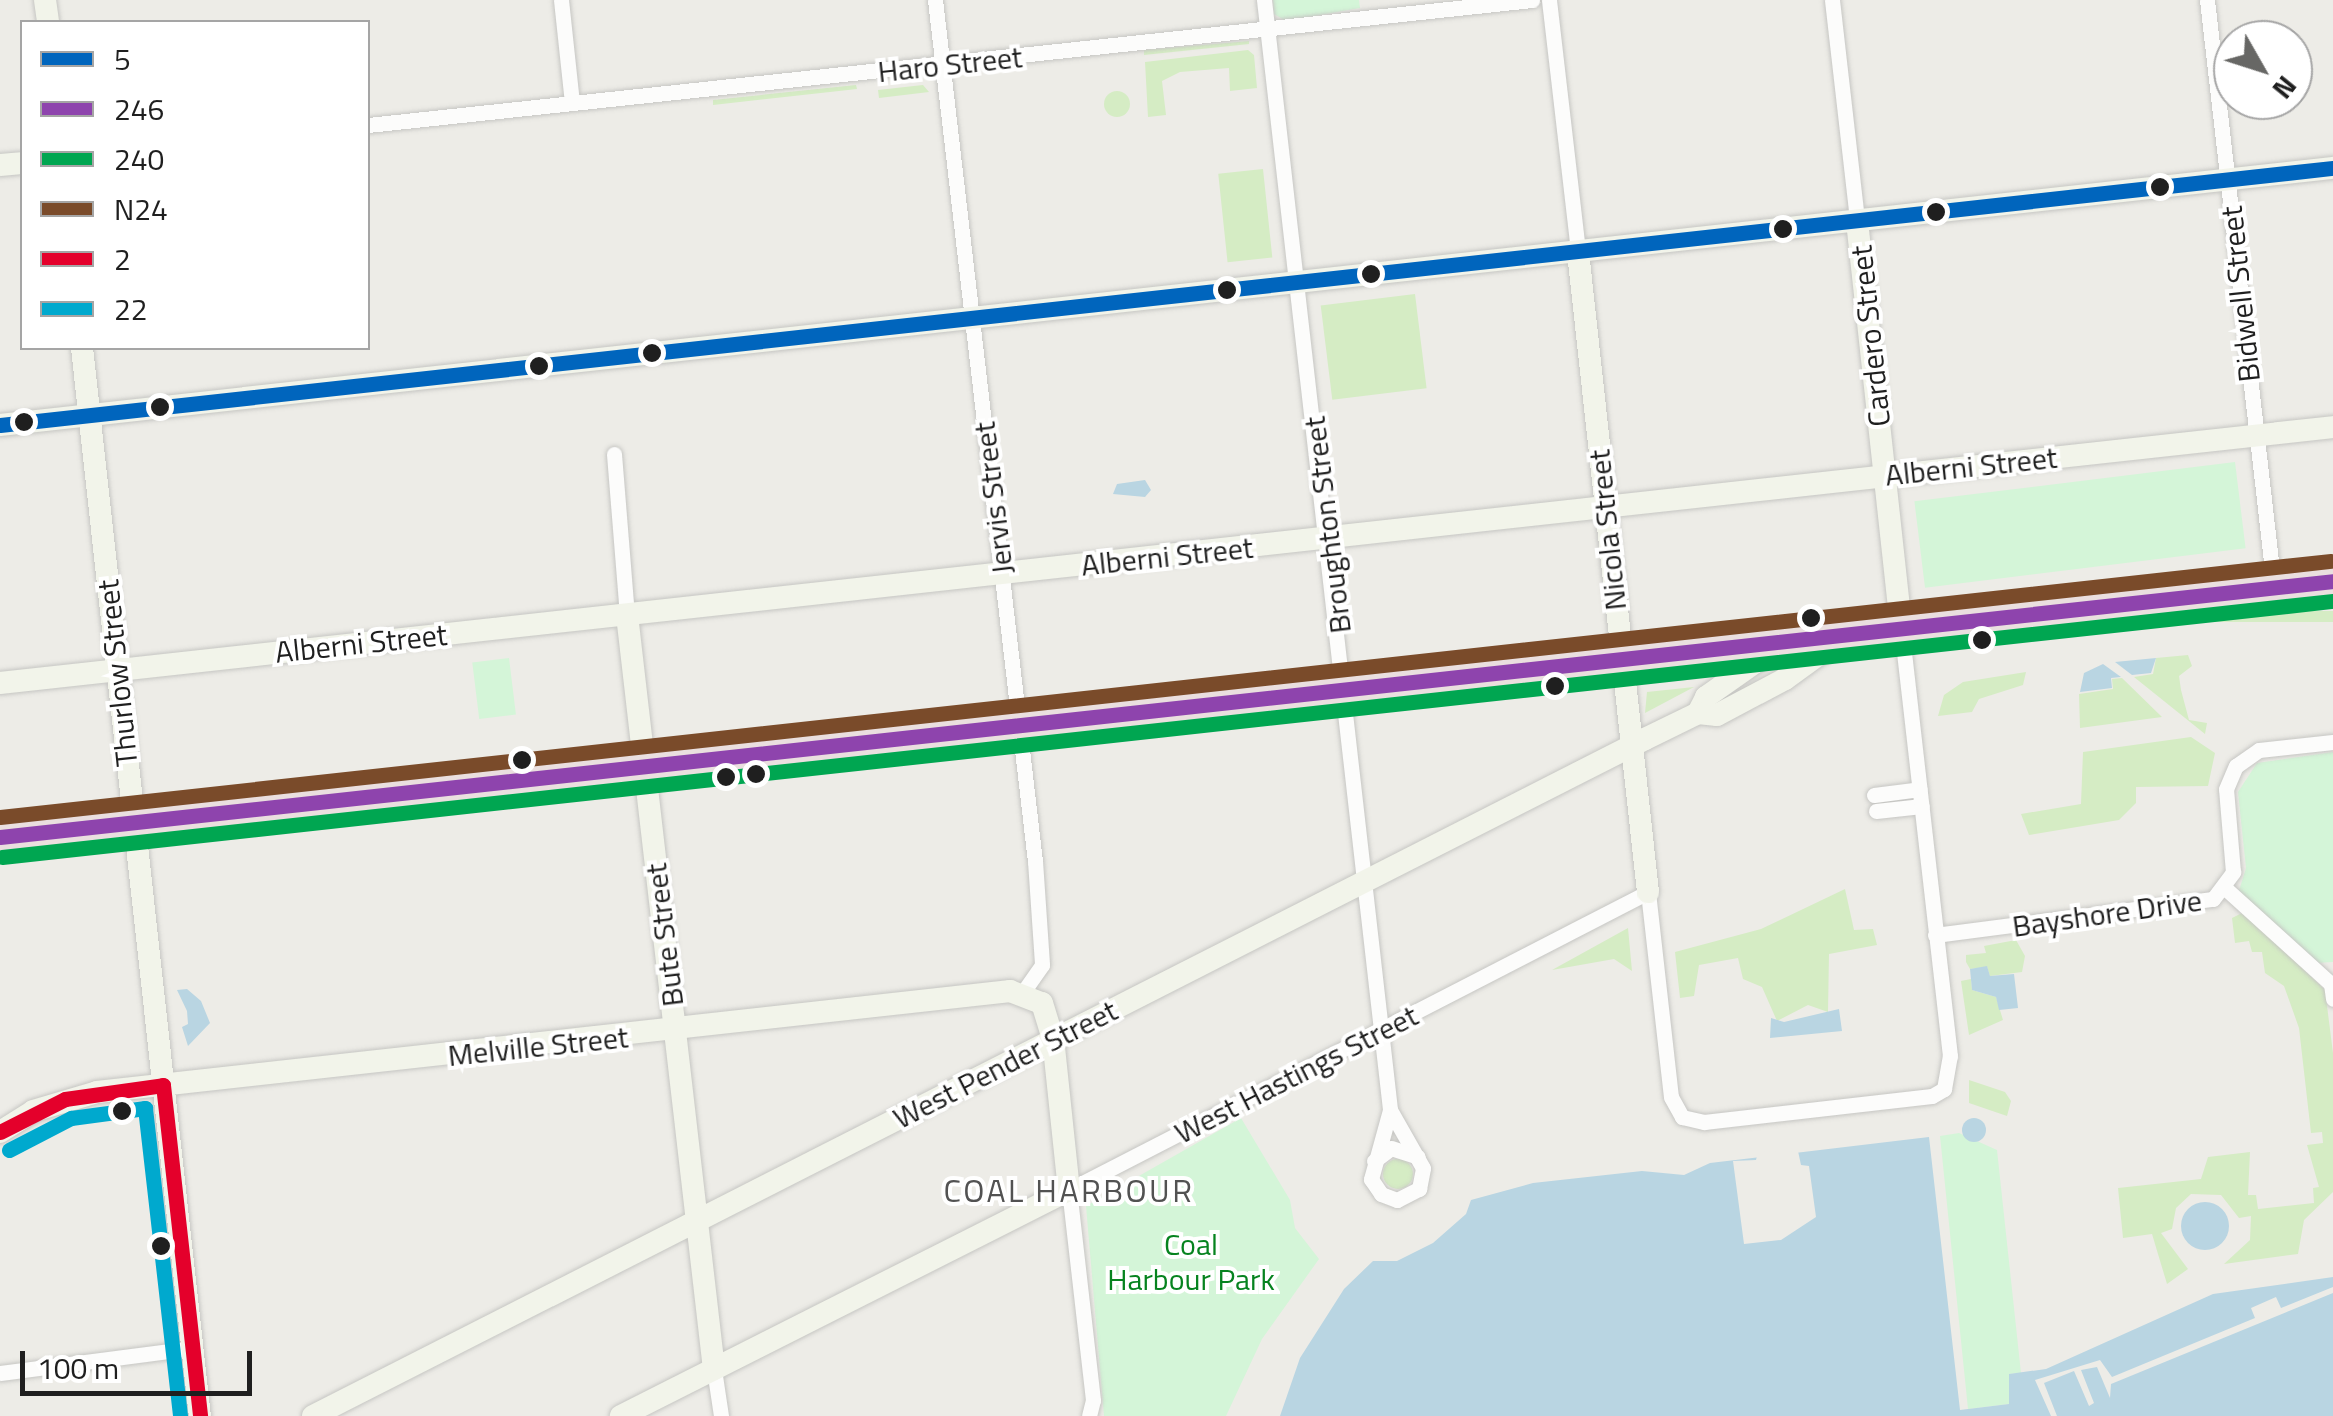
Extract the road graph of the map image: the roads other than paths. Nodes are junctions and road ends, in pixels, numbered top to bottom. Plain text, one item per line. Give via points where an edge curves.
1 (561, 0) edge
2 (935, 0) edge
3 (1264, 0) edge
4 (1532, 0) edge
5 (1548, 0) edge
6 (1832, 0) edge
7 (2208, 0) edge
8 (1269, 32) junction
9 (941, 64) junction
10 (571, 94) dead end
11 (370, 125) edge
12 (2333, 168) edge
13 (2228, 179) junction
14 (1857, 220) junction
15 (1578, 252) junction
16 (1298, 284) junction
17 (973, 318) junction
18 (82, 350) edge
19 (90, 415) junction
20 (0, 425) edge
21 (2333, 427) edge
22 (2256, 435) junction
23 (614, 454) dead end
24 (1886, 475) junction
25 (1605, 507) junction
26 (1327, 538) junction
27 (1002, 574) junction
28 (2333, 580) edge
29 (2274, 587) junction
30 (627, 615) junction
31 (1900, 627) junction
32 (1850, 632) junction
33 (1791, 638) junction
34 (1620, 656) junction
35 (116, 670) junction
36 (0, 684) edge
37 (1346, 687) junction
38 (1698, 713) junction
39 (1018, 724) junction
40 (2333, 742) edge
41 (1630, 747) junction
42 (644, 764) junction
43 (1921, 798) junction
44 (1875, 803) dead end
45 (133, 823) junction
46 (0, 837) edge
47 (1364, 882) junction
48 (2225, 888) junction
49 (1648, 892) junction
50 (1936, 935) junction
51 (1024, 992) junction
52 (2333, 999) edge
53 (676, 1030) junction
54 (1381, 1030) junction
55 (1053, 1038) junction
56 (163, 1086) junction
57 (1944, 1089) joint
58 (1390, 1110) junction
59 (0, 1132) edge
60 (1420, 1161) junction
61 (1372, 1164) junction
62 (1069, 1190) junction
63 (698, 1221) junction
64 (193, 1348) junction
65 (714, 1369) junction
66 (0, 1373) edge
67 (200, 1416) edge
68 (312, 1416) edge
69 (621, 1416) edge
70 (720, 1416) edge
71 (1089, 1416) edge

1 - 10 street
2 - 9 street, Jervis Street
3 - 8 street, Broughton Street
4 - 8 street, Haro Street
5 - 15 street, Nicola Street
6 - 14 street, Cardero Street
7 - 13 street, Bidwell Street
8 - 9 street, Haro Street
8 - 16 street, Broughton Street
9 - 11 street, Haro Street
9 - 17 street, Jervis Street
12 - 13 street
13 - 14 street
13 - 22 street, Bidwell Street
14 - 15 street
14 - 24 street, Cardero Street
15 - 16 street
15 - 25 street, Nicola Street
16 - 17 street
16 - 26 street, Broughton Street
17 - 19 street
17 - 27 street, Jervis Street
18 - 19 street, Thurlow Street
19 - 20 street
19 - 35 street, Thurlow Street
21 - 22 street, Alberni Street
22 - 24 street, Alberni Street
22 - 29 street, Bidwell Street
23 - 30 street, Bute Street
24 - 25 street, Alberni Street
24 - 31 street, Cardero Street
25 - 26 street, Alberni Street
25 - 34 street, Nicola Street
26 - 27 street, Alberni Street
26 - 37 street, Broughton Street
27 - 30 street, Alberni Street
27 - 39 street, Jervis Street
28 - 29 highway
29 - 31 highway
30 - 35 street, Alberni Street
30 - 42 street, Bute Street
31 - 32 highway
31 - 43 street, Cardero Street
32 - 33 highway
32 - 38 street, West Pender Street via 1785,680 1717,715
33 - 34 highway
33 - 38 street, West Pender Street via 1706,698
34 - 37 highway
34 - 41 street, Nicola Street
35 - 36 street, Alberni Street
35 - 45 street, Thurlow Street
37 - 39 highway
37 - 47 street, Broughton Street
38 - 41 street, West Pender Street
39 - 42 highway
39 - 51 street, Jervis Street via 1042,960
40 - 48 street, Bayshore Drive via 2267,748 2236,766 2227,785 2233,872
41 - 47 street, West Pender Street
41 - 49 street, Nicola Street
42 - 45 highway
42 - 53 street, Bute Street
43 - 44 street
43 - 50 street, Cardero Street
45 - 46 highway
45 - 56 street, Thurlow Street
47 - 54 street, Broughton Street
47 - 55 street, West Pender Street
48 - 50 street, Bayshore Drive via 2198,905
48 - 52 street via 2331,984
49 - 54 street, West Hastings Street
49 - 57 street, Nicola Street via 1672,1097 1682,1117 1704,1122 1932,1096
50 - 57 street, Cardero Street via 1950,1068
51 - 53 street, Melville Street
51 - 55 street via 1042,1003
53 - 56 street, Melville Street
53 - 63 street, Bute Street
54 - 58 street, Broughton Street
54 - 62 street, West Hastings Street
55 - 62 street
55 - 63 street, West Pender Street
56 - 59 street, Melville Street via 66,1099
56 - 64 street, Thurlow Street
58 - 60 street, Broughton Street
58 - 61 street, Broughton Street
60 - 61 street via 1400,1147 1383,1151
60 - 61 street via 1418,1189 1397,1200 1377,1190
62 - 65 street, West Hastings Street
62 - 71 street via 1093,1400
63 - 65 street, Bute Street
63 - 68 street, West Pender Street
64 - 66 street
64 - 67 street, Thurlow Street
65 - 69 street, West Hastings Street
65 - 70 street, Bute Street

